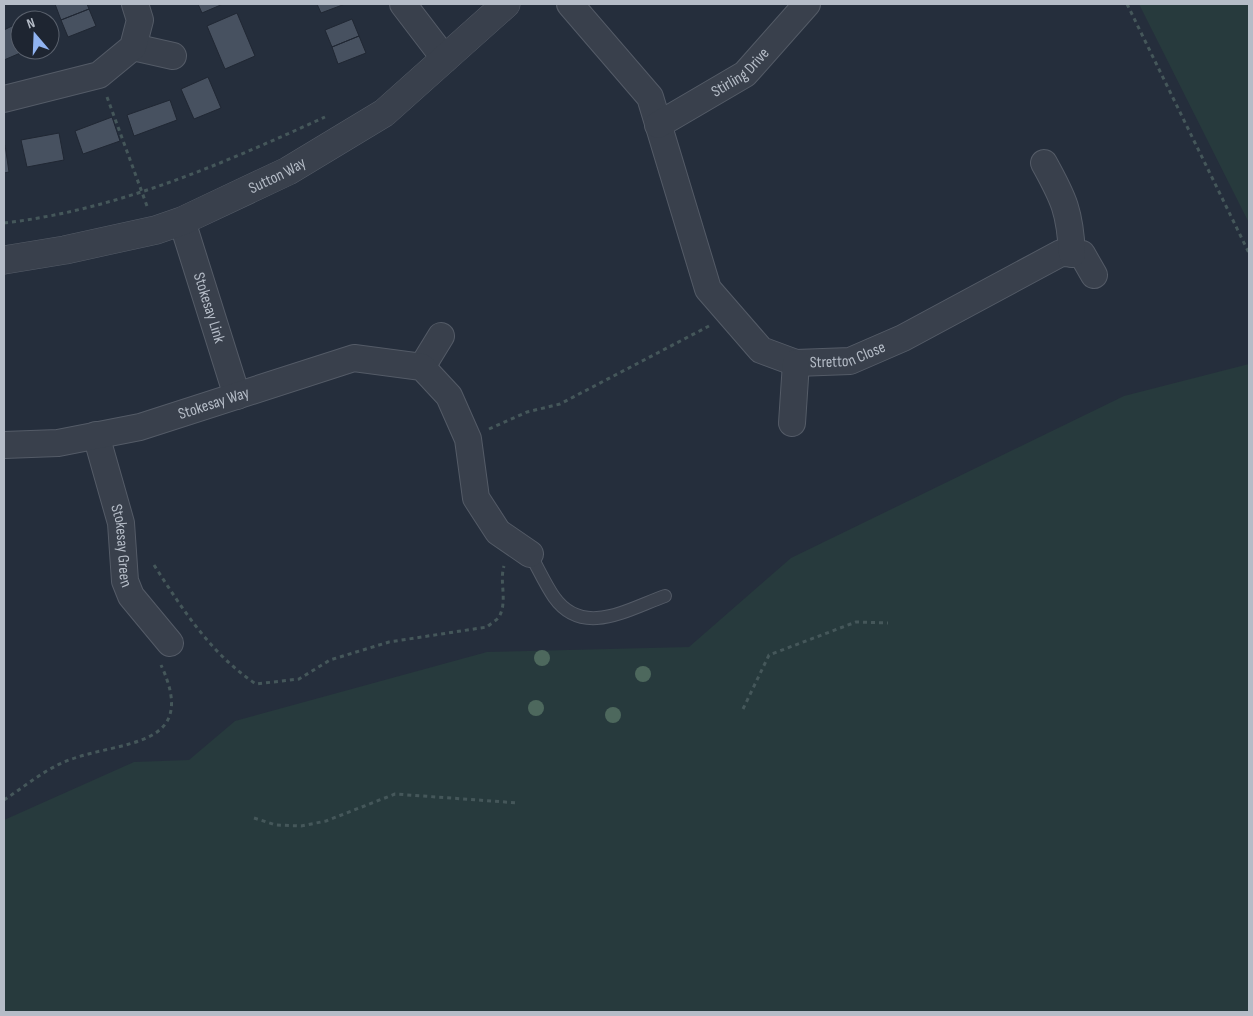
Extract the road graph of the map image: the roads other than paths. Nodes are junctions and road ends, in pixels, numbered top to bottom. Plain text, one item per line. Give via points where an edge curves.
1 (135, 4) edge
2 (403, 4) edge
3 (506, 4) edge
4 (570, 4) edge
5 (807, 4) edge
6 (134, 47) junction
7 (173, 56) dead end
8 (445, 59) junction
9 (4, 99) edge
10 (658, 125) junction
11 (1044, 163) dead end
12 (182, 220) junction
13 (1072, 254) junction
14 (4, 260) edge
15 (1094, 275) dead end
16 (441, 336) dead end
17 (796, 363) junction
18 (422, 367) junction
19 (236, 396) junction
20 (792, 423) dead end
21 (96, 435) junction
22 (4, 445) edge
23 (521, 548) joint
24 (665, 596) dead end
25 (170, 643) road end

1 - 6 street via 140,20
2 - 8 street
3 - 8 street, Sutton Way
4 - 10 street, Stretton Close via 650,97
5 - 10 street, Stirling Drive via 745,74
6 - 7 street
6 - 9 street via 99,74
8 - 12 street, Sutton Way via 384,113 288,171
10 - 17 street, Stretton Close via 708,289 761,350
11 - 13 street via 1064,199 1071,227
12 - 14 street, Sutton Way via 156,230
12 - 19 street, Stokesay Link
13 - 15 street via 1082,254
13 - 17 street, Stretton Close via 1061,253 903,338 850,360
16 - 18 street
17 - 20 street
18 - 19 street, Stokesay Way via 354,358
18 - 23 street via 449,396 468,439 476,498 498,532
19 - 21 street, Stokesay Way via 140,427
21 - 22 street, Stokesay Way via 58,443
21 - 25 street, Stokesay Green via 121,523 125,581 131,596
23 - 24 lane via 554,597 578,618 604,618

